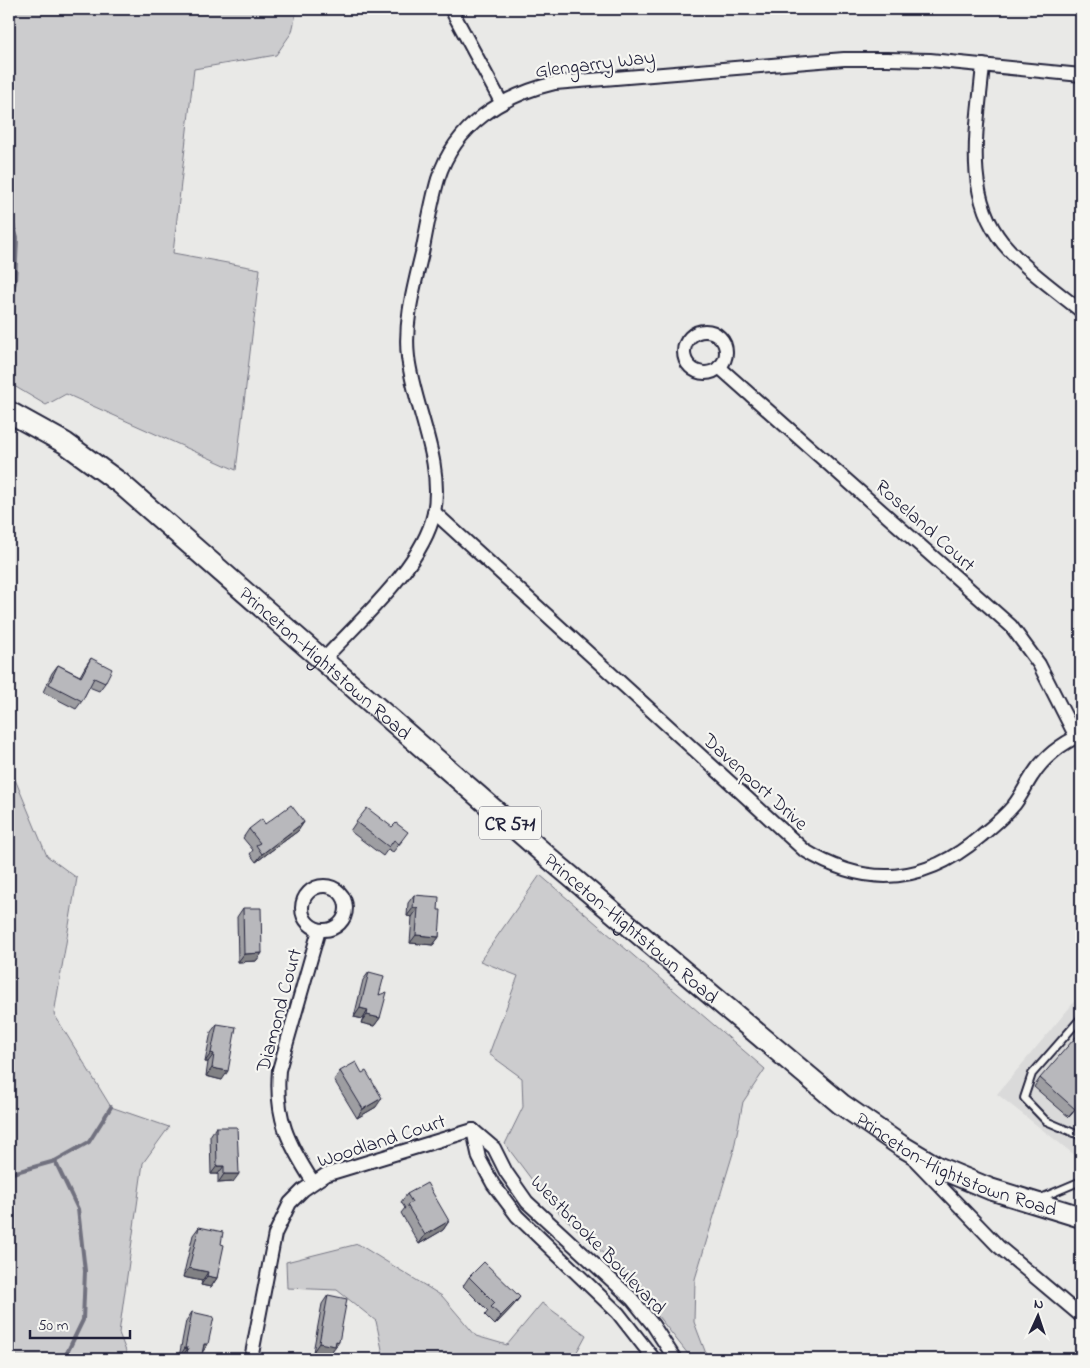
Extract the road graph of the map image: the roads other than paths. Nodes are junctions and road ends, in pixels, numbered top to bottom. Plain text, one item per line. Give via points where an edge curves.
1 (450, 9) edge
2 (982, 66) junction
3 (1081, 75) edge
4 (501, 102) junction
5 (1081, 311) edge
6 (719, 367) dead end
7 (9, 412) edge
8 (434, 512) junction
9 (324, 660) junction
10 (1079, 736) edge
11 (319, 930) dead end
12 (1081, 1018) edge
13 (473, 1130) junction
14 (1081, 1136) edge
15 (900, 1145) junction
16 (1081, 1181) edge
17 (313, 1182) junction
18 (1032, 1202) junction
19 (1081, 1216) edge
20 (1081, 1316) edge
21 (251, 1359) edge
22 (654, 1359) edge
23 (675, 1359) edge

1 - 4 street
2 - 3 street, Glengarry Way
2 - 4 street, Glengarry Way via 912,60 834,60 555,82
2 - 5 street via 975,161 982,204 991,225 1017,258
4 - 8 street, Glengarry Way via 466,131 438,179 410,306 408,355 435,473
6 - 10 street, Roseland Court via 1012,626 1039,664
7 - 9 main road, Princeton-Hightstown Road / CR 571 via 65,442 120,483
8 - 9 street, Glengarry Way via 424,541 406,570
8 - 10 street, Davenport Drive via 804,850 845,871 865,876 898,876 946,862 1006,814 1046,759
9 - 15 main road, Princeton-Hightstown Road / CR 571 via 720,1003 841,1104
11 - 17 street, Diamond Court via 279,1070 277,1091 284,1130
12 - 14 lane via 1032,1074 1024,1098 1046,1121
13 - 17 street, Woodland Court via 325,1175
13 - 22 street, Westbrooke Boulevard via 479,1158 493,1184 517,1216 618,1313
13 - 23 street, Westbrooke Boulevard via 494,1148 527,1202 632,1300
15 - 18 main road, Princeton-Hightstown Road / CR 571 via 945,1170
15 - 20 street via 998,1246
16 - 18 lane
17 - 21 street, Woodland Court via 290,1203 274,1234
18 - 19 main road, Princeton-Hightstown Road / CR 571

